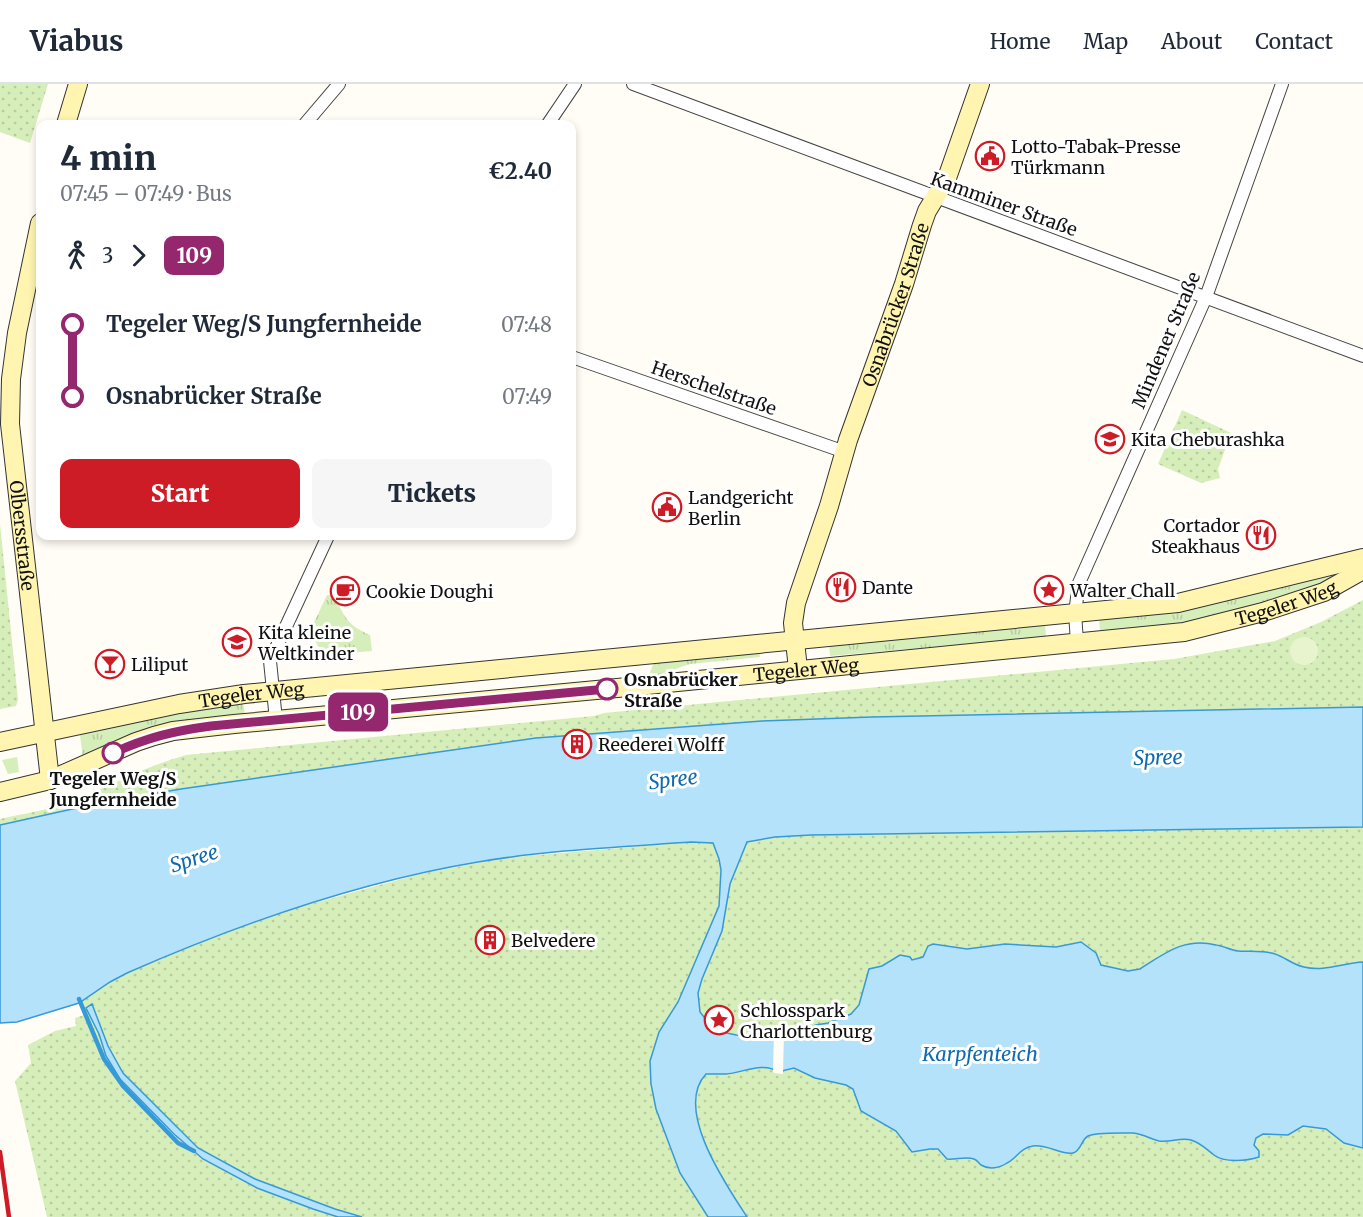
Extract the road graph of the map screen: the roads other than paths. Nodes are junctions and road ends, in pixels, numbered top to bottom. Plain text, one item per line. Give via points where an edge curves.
1 (78, 84) edge
2 (339, 84) edge
3 (575, 84) edge
4 (633, 84) edge
5 (980, 84) edge
6 (1282, 84) edge
7 (67, 120) edge
8 (308, 120) edge
9 (551, 120) edge
10 (935, 198) junction
11 (36, 242) edge
12 (1206, 297) junction
13 (1363, 356) edge
14 (576, 358) edge
15 (845, 452) junction
16 (326, 540) edge
17 (1363, 558) edge
18 (1363, 570) edge
19 (1075, 614) junction
20 (795, 640) junction
21 (1077, 642) junction
22 (798, 669) junction
23 (273, 692) junction
24 (276, 720) junction
25 (45, 734) junction
26 (0, 742) edge
27 (50, 780) junction
28 (0, 792) edge

1 - 7 main road
2 - 8 street
3 - 9 street
4 - 10 street, Kamminer Straße
5 - 10 main road, Osnabrücker Straße via 947,178
6 - 12 street, Mindener Straße
10 - 12 street, Kamminer Straße
10 - 15 main road, Osnabrücker Straße via 922,225
11 - 25 main road, Olbersstraße via 17,333 10,424
12 - 13 street, Kamminer Straße
12 - 19 street, Mindener Straße via 1079,583
14 - 15 street, Herschelstraße
15 - 20 main road, Osnabrücker Straße via 796,603
16 - 23 street via 270,661
17 - 19 main road, Tegeler Weg via 1178,603
18 - 21 main road, Tegeler Weg via 1324,592 1184,632
19 - 20 main road, Tegeler Weg
19 - 21 street, Mindener Straße
20 - 22 main road, Osnabrücker Straße
20 - 23 main road, Tegeler Weg
21 - 22 main road, Tegeler Weg
22 - 24 main road, Tegeler Weg
23 - 24 street
23 - 25 main road, Tegeler Weg via 179,704
24 - 27 main road, Tegeler Weg via 172,731 136,742
25 - 26 main road, Tegeler Weg
25 - 27 main road, Olbersstraße
27 - 28 main road, Tegeler Weg

